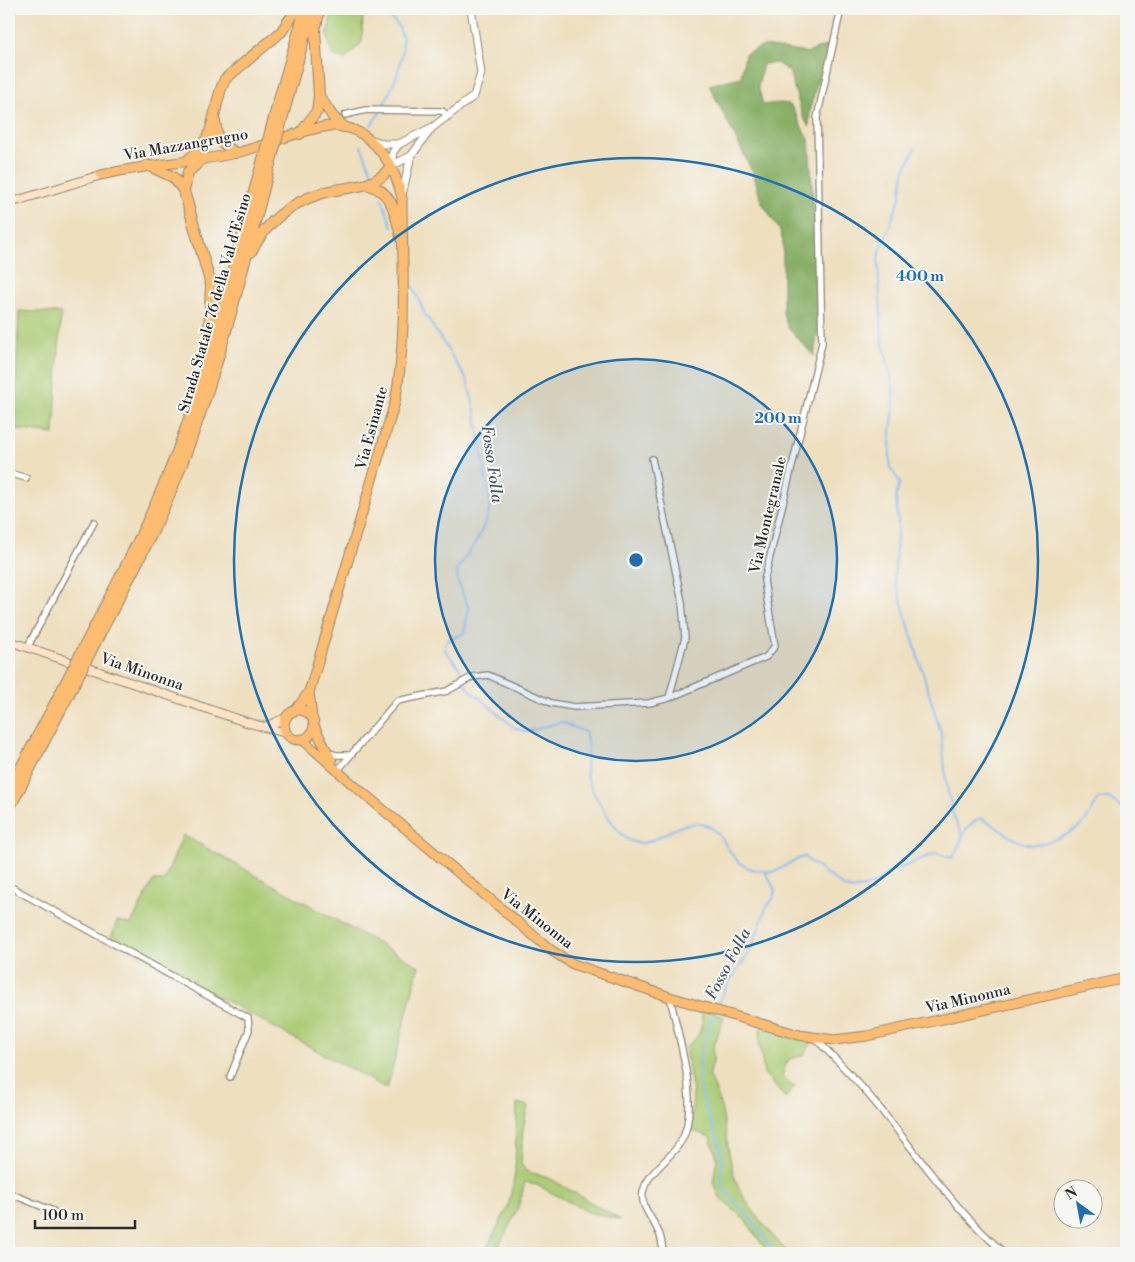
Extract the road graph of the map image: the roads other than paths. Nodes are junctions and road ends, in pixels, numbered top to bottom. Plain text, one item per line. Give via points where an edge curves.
1 (297, 9) edge
2 (305, 9) edge
3 (312, 9) edge
4 (320, 9) edge
5 (471, 9) edge
6 (841, 9) edge
7 (319, 96) junction
8 (280, 111) junction
9 (345, 115) dead end
10 (449, 116) junction
11 (216, 119) junction
12 (433, 127) junction
13 (344, 128) junction
14 (300, 134) junction
15 (367, 138) junction
16 (399, 144) junction
17 (235, 153) junction
18 (411, 156) junction
19 (204, 157) junction
20 (189, 159) junction
21 (266, 164) junction
22 (146, 165) junction
23 (391, 166) junction
24 (101, 175) joint
25 (369, 184) junction
26 (184, 190) junction
27 (402, 198) junction
28 (9, 203) edge
29 (402, 240) junction
30 (241, 274) junction
31 (183, 436) junction
32 (652, 459) dead end
33 (9, 473) edge
34 (26, 478) dead end
35 (94, 522) dead end
36 (9, 641) edge
37 (89, 647) junction
38 (28, 648) junction
39 (68, 687) junction
40 (310, 692) junction
41 (669, 698) junction
42 (295, 711) junction
43 (286, 718) junction
44 (313, 722) junction
45 (267, 726) junction
46 (286, 733) junction
47 (302, 740) junction
48 (327, 751) junction
49 (350, 755) junction
50 (338, 770) junction
51 (9, 790) edge
52 (9, 809) edge
53 (9, 886) edge
54 (1126, 978) edge
55 (670, 997) junction
56 (815, 1038) junction
57 (230, 1077) dead end
58 (9, 1193) edge
59 (53, 1210) dead end
60 (1001, 1250) dead end
61 (663, 1253) edge

1 - 11 highway via 281,32 225,78 220,89
2 - 8 highway, Strada Statale 76 della Val d'Esino
3 - 8 highway, Strada Statale 76 della Val d'Esino
4 - 7 highway via 314,30
5 - 10 street via 481,73 474,96
6 - 41 street, Via Montegranale via 817,118 822,343 764,581 774,646 766,657
7 - 13 highway
7 - 14 highway via 317,111
8 - 21 highway, Strada Statale 76 della Val d'Esino, bridge
9 - 10 street via 373,110 442,111
10 - 12 street
11 - 17 highway via 218,140
11 - 20 highway via 201,150
12 - 16 street
12 - 18 street
13 - 14 main road, Via Mazzangrugno via 324,126
13 - 15 main road, Via Mazzangrugno
14 - 17 main road, Via Mazzangrugno
15 - 16 street, Via Mazzangrugno via 383,144
15 - 23 main road, Via Mazzangrugno
16 - 23 street via 393,152
17 - 19 main road, Via Mazzangrugno
18 - 23 street
18 - 27 street
19 - 20 main road, Via Mazzangrugno
19 - 26 highway via 188,172
20 - 22 main road, Via Mazzangrugno
21 - 30 highway, Strada Statale 76 della Val d'Esino
21 - 31 highway, Strada Statale 76 della Val d'Esino
22 - 24 main road, Via Mazzangrugno
22 - 26 highway via 173,177
23 - 25 highway via 386,174
23 - 27 main road, Via Esinante
24 - 28 main road, Via Mazzangrugno
25 - 29 highway via 388,197
25 - 30 highway via 319,194 272,221 262,233
26 - 31 highway via 208,271 212,300 205,356
27 - 29 main road, Via Esinante
29 - 40 main road, Via Esinante via 404,332 395,402
30 - 37 highway, Strada Statale 76 della Val d'Esino via 210,385 173,486
31 - 37 highway, Strada Statale 76 della Val d'Esino
32 - 41 street via 684,619 684,638
33 - 34 street
35 - 38 street
36 - 38 main road, Via Minonna
37 - 39 highway, Strada Statale 76 della Val d'Esino, bridge
38 - 45 main road, Via Minonna via 246,722
39 - 51 highway, Strada Statale 76 della Val d'Esino
39 - 52 highway, Strada Statale 76 della Val d'Esino
40 - 42 main road, Via Esinante
40 - 44 main road, Via Esinante
41 - 49 street, Via Montegranale via 650,703 574,707 551,703 488,675 478,675 447,691 397,701
42 - 43 main road
42 - 44 main road via 303,711
43 - 45 main road
43 - 46 main road
44 - 47 main road via 310,734
44 - 48 main road, Via Minonna
45 - 46 main road, Via Minonna
46 - 47 main road via 293,739
47 - 50 main road, Via Minonna
48 - 49 street
48 - 50 main road, Via Minonna
49 - 50 street, Via Montegranale
50 - 55 main road, Via Minonna via 552,951 573,964
53 - 57 street via 248,1018 249,1030
54 - 56 main road, Via Minonna via 867,1036 834,1040
55 - 56 main road, Via Minonna
55 - 61 street via 690,1110 681,1143 643,1192 643,1202 660,1232
56 - 60 street via 874,1100 982,1234
58 - 59 street

